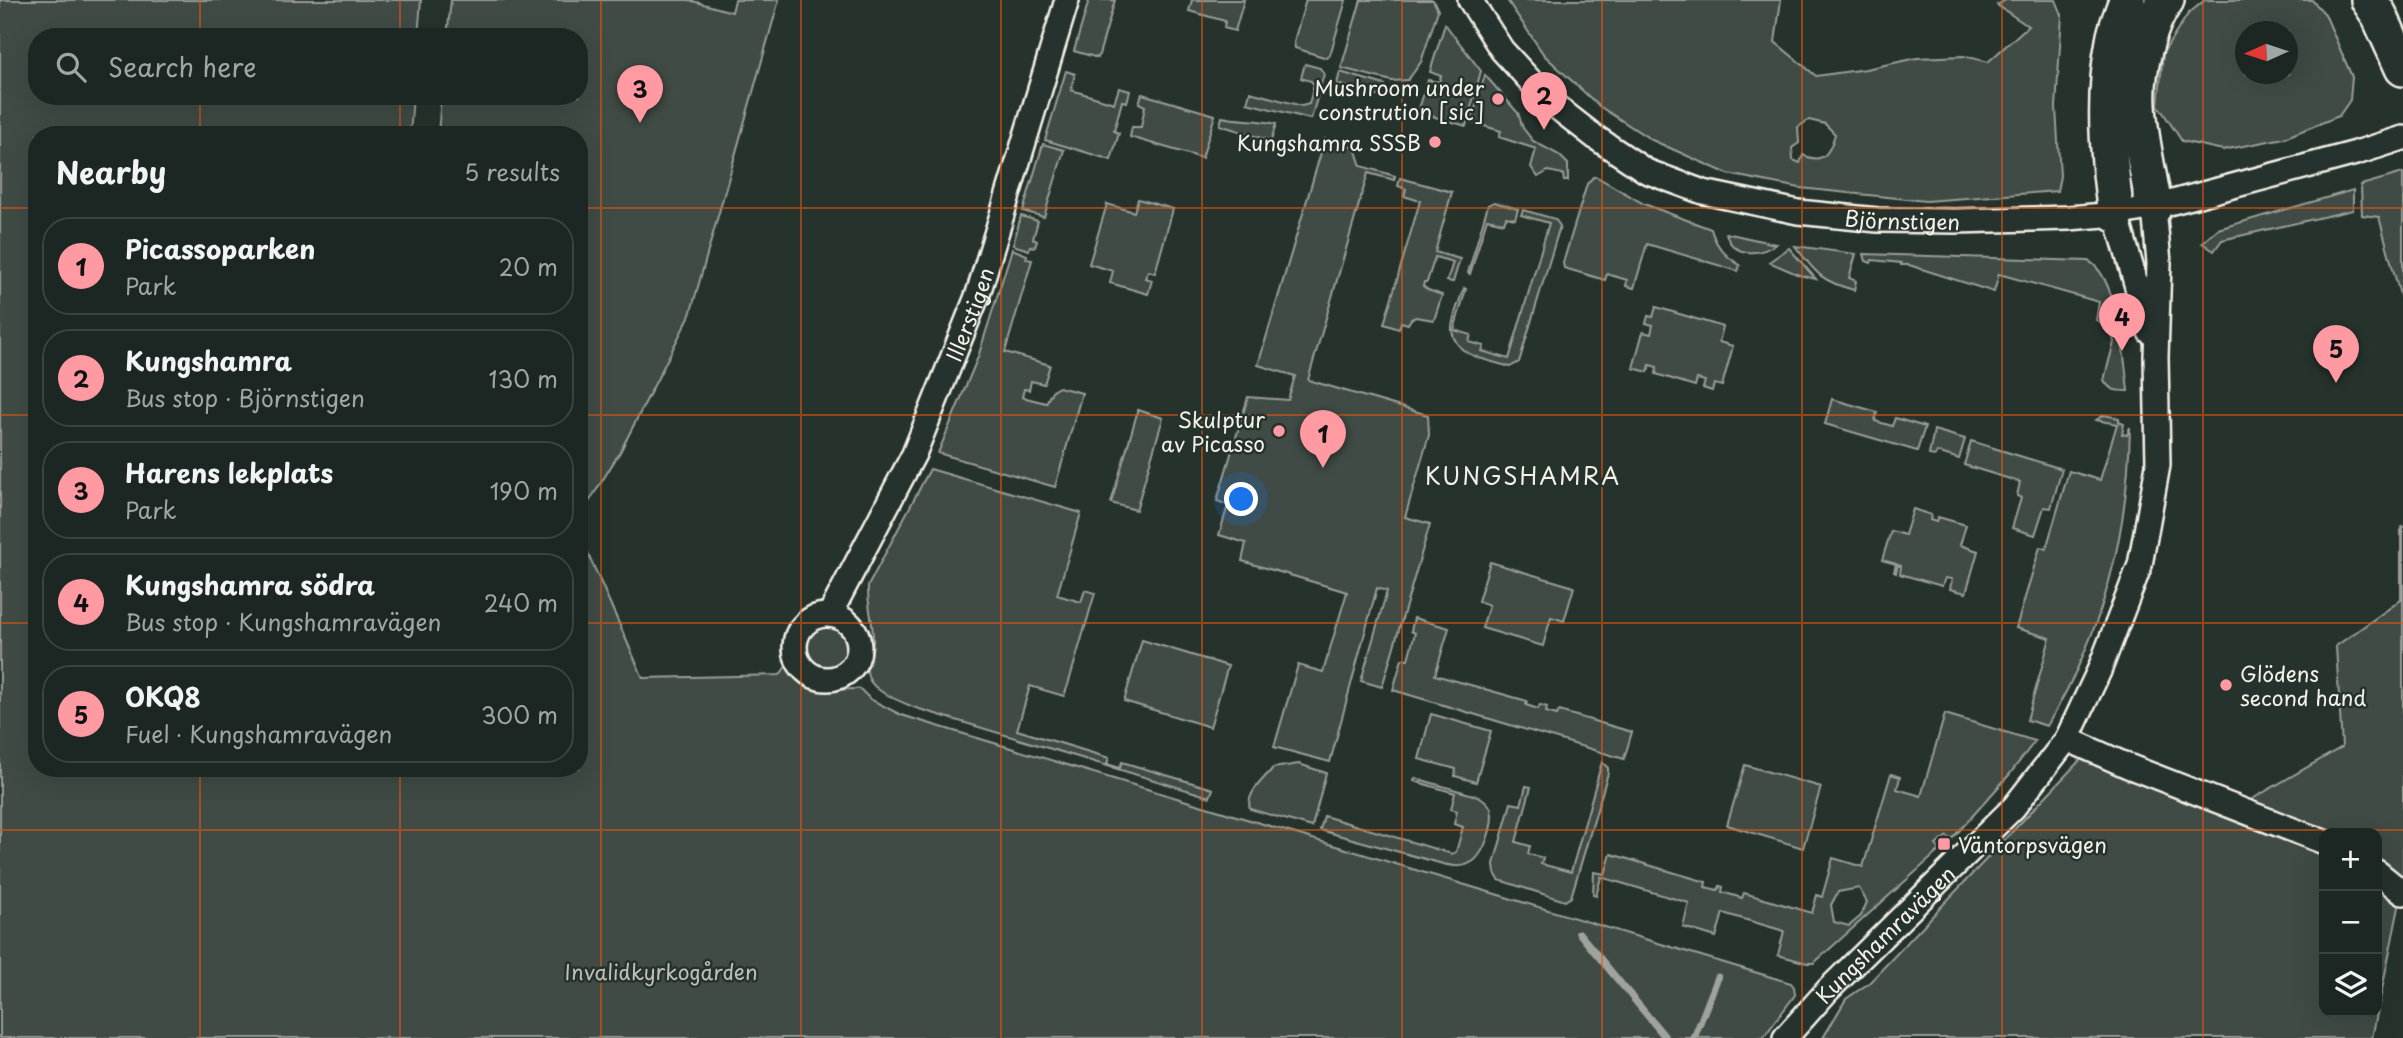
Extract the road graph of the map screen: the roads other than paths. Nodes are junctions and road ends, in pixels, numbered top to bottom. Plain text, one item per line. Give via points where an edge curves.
1 (1067, 0) edge
2 (1470, 0) edge
3 (2127, 0) edge
4 (2166, 0) edge
5 (2369, 0) edge
6 (2399, 0) edge
7 (2403, 17) edge
8 (2403, 68) edge
9 (2403, 138) edge
10 (2154, 207) junction
11 (2116, 214) junction
12 (2157, 357) junction
13 (830, 614) dead end
14 (2067, 738) junction
15 (2319, 840) edge
16 (2382, 876) edge
17 (2403, 893) edge
18 (1785, 1038) edge

1 - 13 street, Illerstigen via 978,294 914,454
2 - 11 street, Björnstigen via 1502,50 1549,101 1646,172 1703,192 1798,212 1878,220
3 - 11 highway via 2114,40 2108,99
4 - 10 highway via 2157,12 2142,57 2137,104
5 - 8 highway
6 - 7 highway
9 - 10 street, Björnstigen
10 - 11 street, Björnstigen
10 - 12 street, Kungshamravägen via 2159,263
11 - 12 street, Kungshamravägen
12 - 14 street, Kungshamravägen via 2158,465 2140,565
14 - 15 street
14 - 18 street, Kungshamravägen via 2014,807
16 - 17 street

